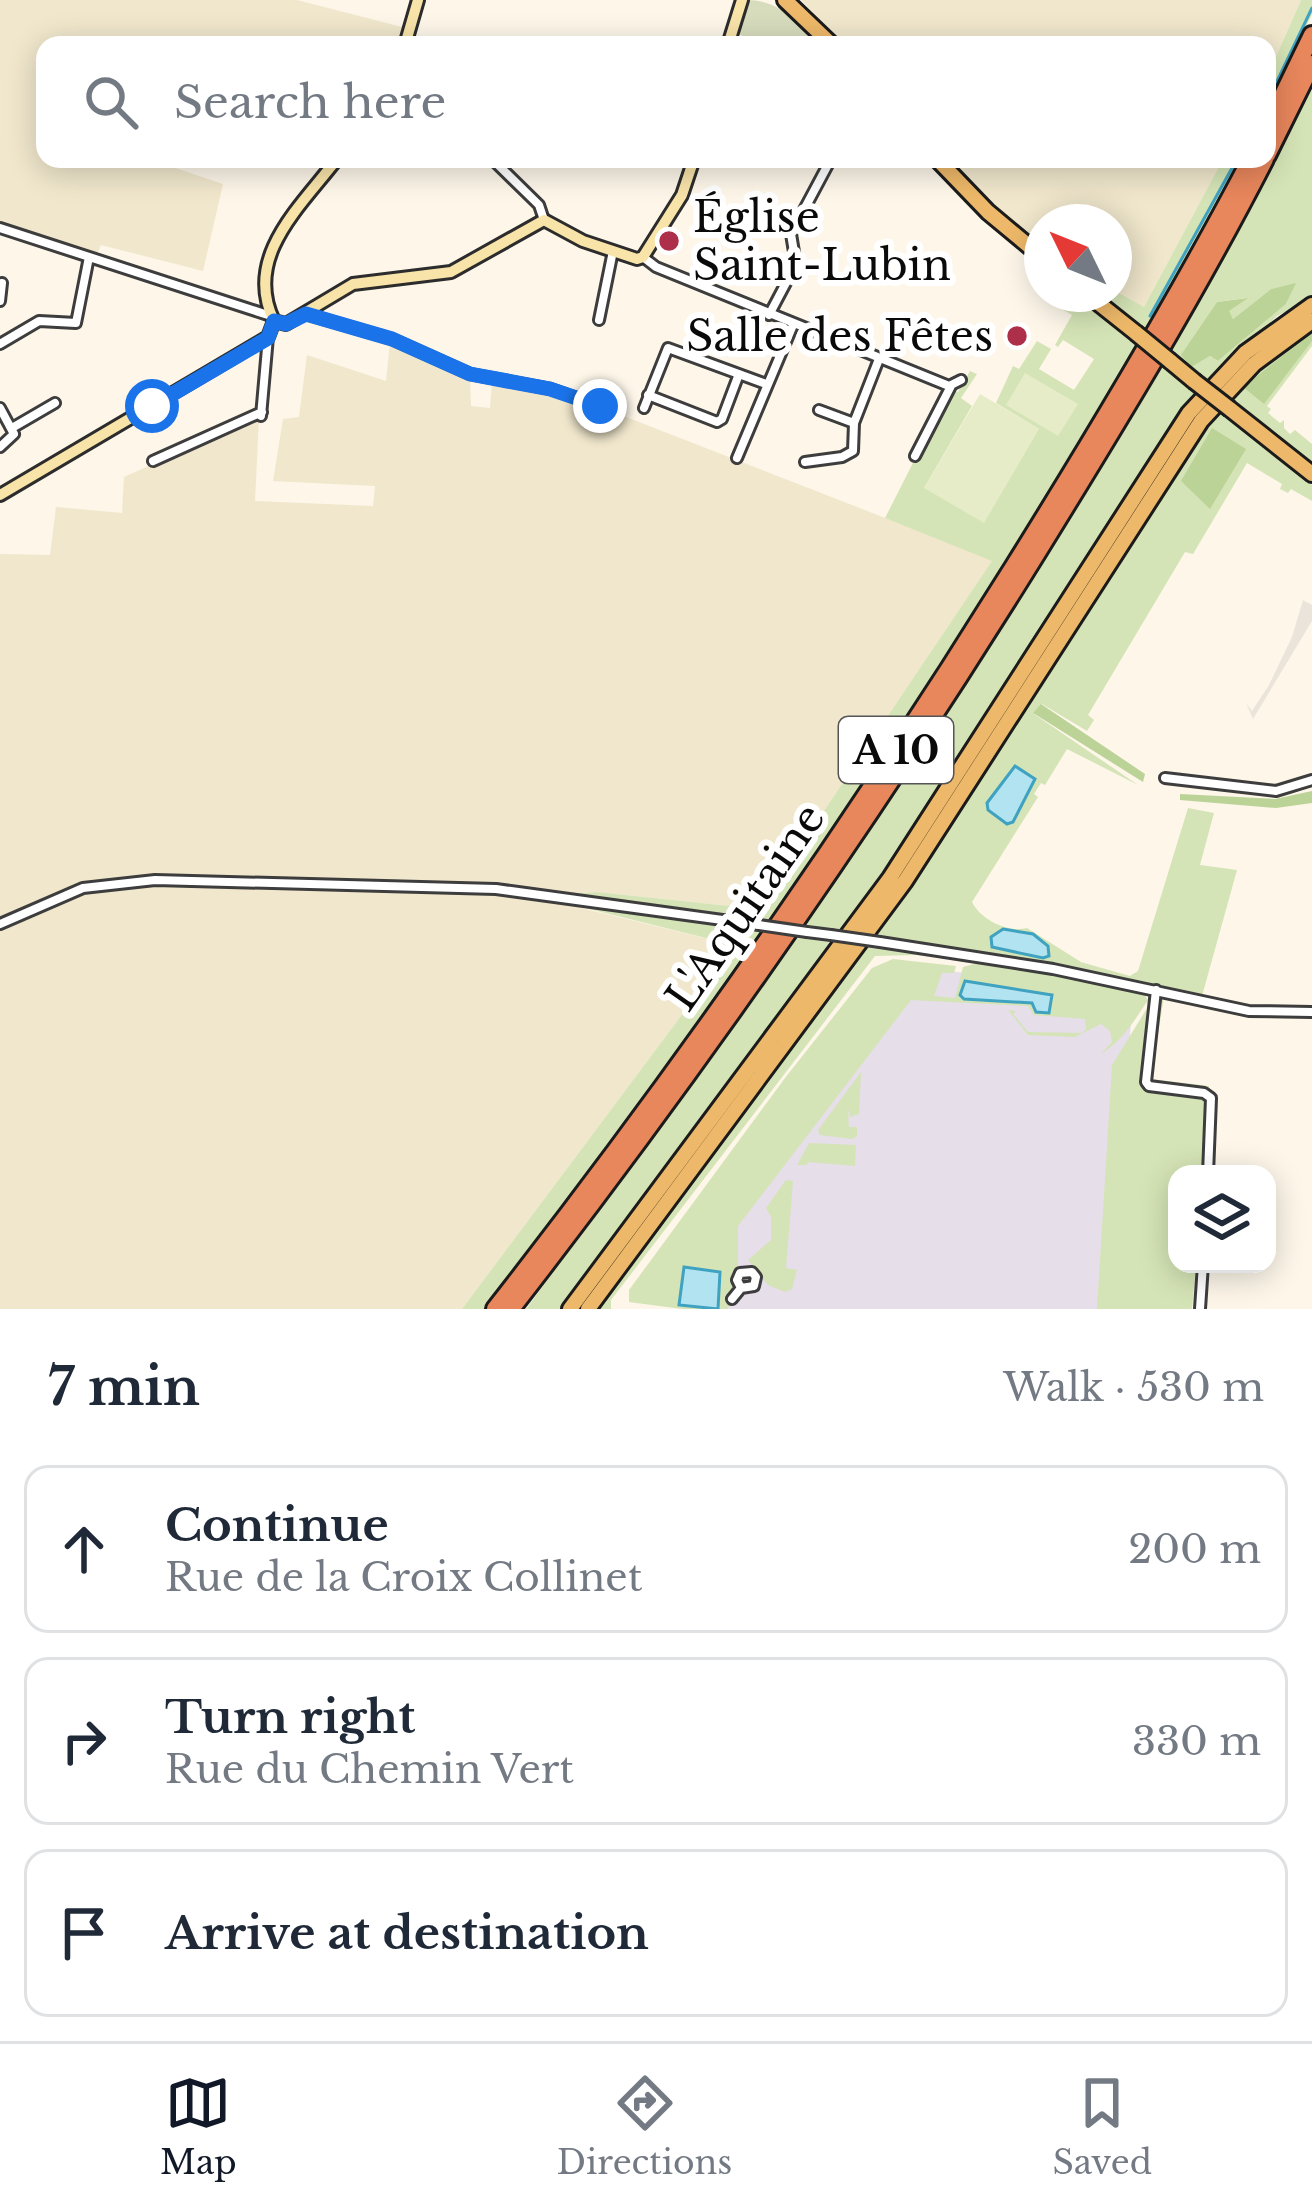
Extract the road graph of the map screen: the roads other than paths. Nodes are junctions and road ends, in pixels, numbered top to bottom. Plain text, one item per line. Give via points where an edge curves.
1 (418, 0) edge
2 (741, 0) edge
3 (785, 0) edge
4 (1312, 35) edge
5 (408, 36) edge
6 (734, 36) edge
7 (823, 36) edge
8 (1312, 64) edge
9 (1276, 109) edge
10 (1276, 137) edge
11 (330, 168) edge
12 (501, 168) edge
13 (691, 168) edge
14 (826, 168) edge
15 (946, 168) edge
16 (1246, 168) edge
17 (1260, 168) edge
18 (544, 220) junction
19 (0, 228) edge
20 (1024, 242) edge
21 (614, 251) junction
22 (89, 256) junction
23 (643, 257) junction
24 (2, 283) edge
25 (0, 301) edge
26 (1312, 304) edge
27 (1110, 312) edge
28 (306, 314) junction
29 (769, 315) junction
30 (273, 318) junction
31 (599, 320) dead end
32 (1312, 321) edge
33 (793, 325) junction
34 (268, 338) junction
35 (0, 344) edge
36 (879, 359) junction
37 (739, 374) junction
38 (961, 380) dead end
39 (766, 384) junction
40 (951, 386) junction
41 (648, 395) junction
42 (55, 404) dead end
43 (600, 406) dead end
44 (0, 407) edge
45 (644, 408) dead end
46 (818, 410) dead end
47 (854, 423) junction
48 (12, 428) junction
49 (0, 447) edge
50 (915, 456) dead end
51 (737, 458) dead end
52 (153, 461) dead end
53 (805, 462) dead end
54 (1312, 474) edge
55 (0, 495) edge
56 (1165, 778) dead end
57 (1312, 780) edge
58 (0, 924) edge
59 (1156, 990) junction
60 (1312, 1012) edge
61 (1208, 1165) edge
62 (1202, 1273) edge
63 (739, 1284) dead end
64 (732, 1304) edge
65 (495, 1309) edge
66 (511, 1309) edge
67 (570, 1309) edge
68 (589, 1309) edge
69 (1200, 1309) edge

1 - 5 street
2 - 6 street
3 - 7 main road
4 - 9 highway
8 - 10 highway, L'Aquitaine / A 10
11 - 30 street via 269,250 263,277
12 - 18 street
13 - 23 street
14 - 29 street via 791,234 796,264
15 - 20 main road
16 - 65 highway, L'Aquitaine / A 10 via 1078,461 910,729 697,1040
17 - 66 highway, L'Aquitaine / A 10 via 1089,468 885,790 717,1034
18 - 21 street
18 - 28 street via 451,272 353,284
19 - 22 street
21 - 23 street
21 - 31 street
22 - 30 street
22 - 35 street via 76,323 39,321
23 - 29 street
24 - 25 street
26 - 67 main road via 1245,352 1195,405 890,878
27 - 54 main road, bridge
28 - 30 street via 286,324
28 - 43 street via 392,339 470,374
29 - 33 street
30 - 34 street
32 - 68 main road via 1254,364 1201,422 905,880
33 - 36 street
33 - 39 street
34 - 52 street via 261,415
34 - 55 street
36 - 40 street
36 - 47 street
37 - 39 street
37 - 41 street via 668,348
37 - 41 street via 717,422
38 - 40 street
39 - 51 street
40 - 50 street
41 - 45 street
42 - 48 street
44 - 48 street
46 - 47 street
47 - 53 street via 850,454
48 - 49 street
56 - 57 street via 1276,791
58 - 59 street, bridge via 83,888 155,880 496,889
59 - 60 street via 1249,1011
59 - 61 street via 1146,1082 1211,1098
62 - 69 street
63 - 64 street

